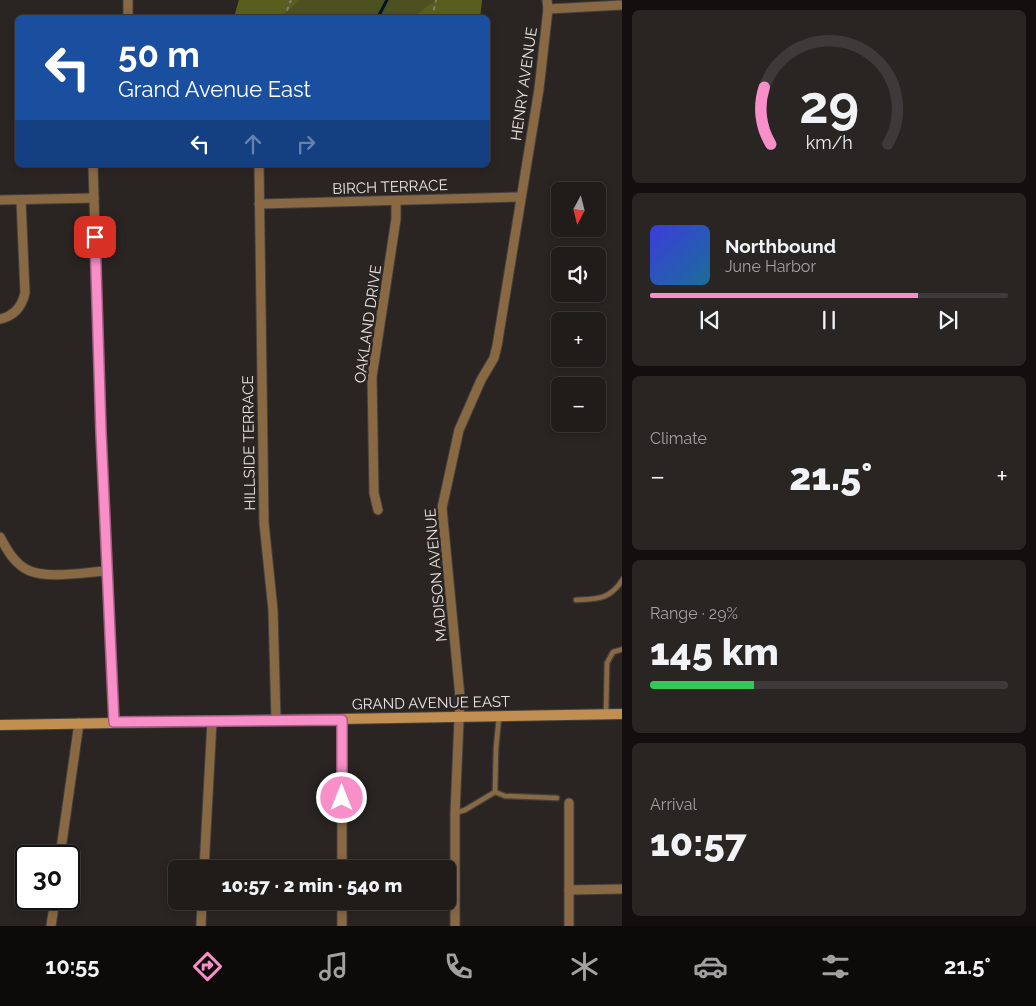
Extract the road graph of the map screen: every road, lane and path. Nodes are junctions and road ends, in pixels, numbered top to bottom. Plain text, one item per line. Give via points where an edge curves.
1 (128, 0) edge
2 (291, 0) edge
3 (436, 0) edge
4 (548, 5) edge
5 (622, 5) edge
6 (128, 15) edge
7 (285, 15) edge
8 (433, 15) edge
9 (93, 167) edge
10 (259, 167) edge
11 (525, 173) joint
12 (521, 197) junction
13 (94, 198) junction
14 (0, 200) edge
15 (21, 200) junction
16 (396, 201) junction
17 (259, 204) junction
18 (0, 319) edge
19 (378, 510) dead end
20 (0, 537) edge
21 (107, 571) junction
22 (622, 579) edge
23 (576, 600) dead end
24 (622, 649) edge
25 (622, 714) edge
26 (606, 715) junction
27 (499, 717) junction
28 (459, 718) junction
29 (276, 720) junction
30 (342, 720) junction
31 (212, 721) junction
32 (114, 722) junction
33 (79, 723) junction
34 (0, 725) edge
35 (495, 792) junction
36 (557, 798) dead end
37 (569, 803) dead end
38 (455, 813) junction
39 (62, 845) edge
40 (204, 860) edge
41 (342, 860) edge
42 (569, 890) junction
43 (622, 890) edge
44 (53, 910) edge
45 (202, 910) edge
46 (342, 910) edge
47 (51, 926) edge
48 (201, 926) edge
49 (342, 926) edge
50 (455, 926) edge
51 (569, 926) edge

1 - 6 street
2 - 7 path
3 - 8 path
4 - 5 street
4 - 11 street, HENRY AVENUE
9 - 13 street
10 - 17 street, HILLSIDE TERRACE
11 - 12 street, MADISON AVENUE
12 - 16 street, BIRCH TERRACE
12 - 28 street, MADISON AVENUE via 494,358 459,430 442,508 460,697
13 - 15 street
13 - 21 street
14 - 15 street
15 - 18 street via 25,292 18,309
16 - 17 street, BIRCH TERRACE
16 - 19 street, OAKLAND DRIVE via 372,377 374,493
17 - 29 street, HILLSIDE TERRACE via 264,523 273,610
20 - 21 street via 13,558 30,571 51,574
21 - 32 street
22 - 23 lane via 606,597
24 - 26 lane via 613,652 607,663
25 - 26 main road, GRAND AVENUE EAST
26 - 27 main road, GRAND AVENUE EAST
27 - 28 main road, GRAND AVENUE EAST
27 - 35 lane
28 - 30 main road, GRAND AVENUE EAST
28 - 38 street, MADISON AVENUE
29 - 30 main road, GRAND AVENUE EAST
29 - 31 main road, GRAND AVENUE EAST
30 - 41 street
31 - 32 main road, GRAND AVENUE EAST
31 - 40 street
32 - 33 main road, GRAND AVENUE EAST
33 - 34 main road, GRAND AVENUE EAST
33 - 39 street
35 - 36 lane via 505,796
35 - 38 lane
37 - 42 street
38 - 50 street, MADISON AVENUE
42 - 43 street
42 - 51 street
44 - 47 street
45 - 48 street
46 - 49 street

